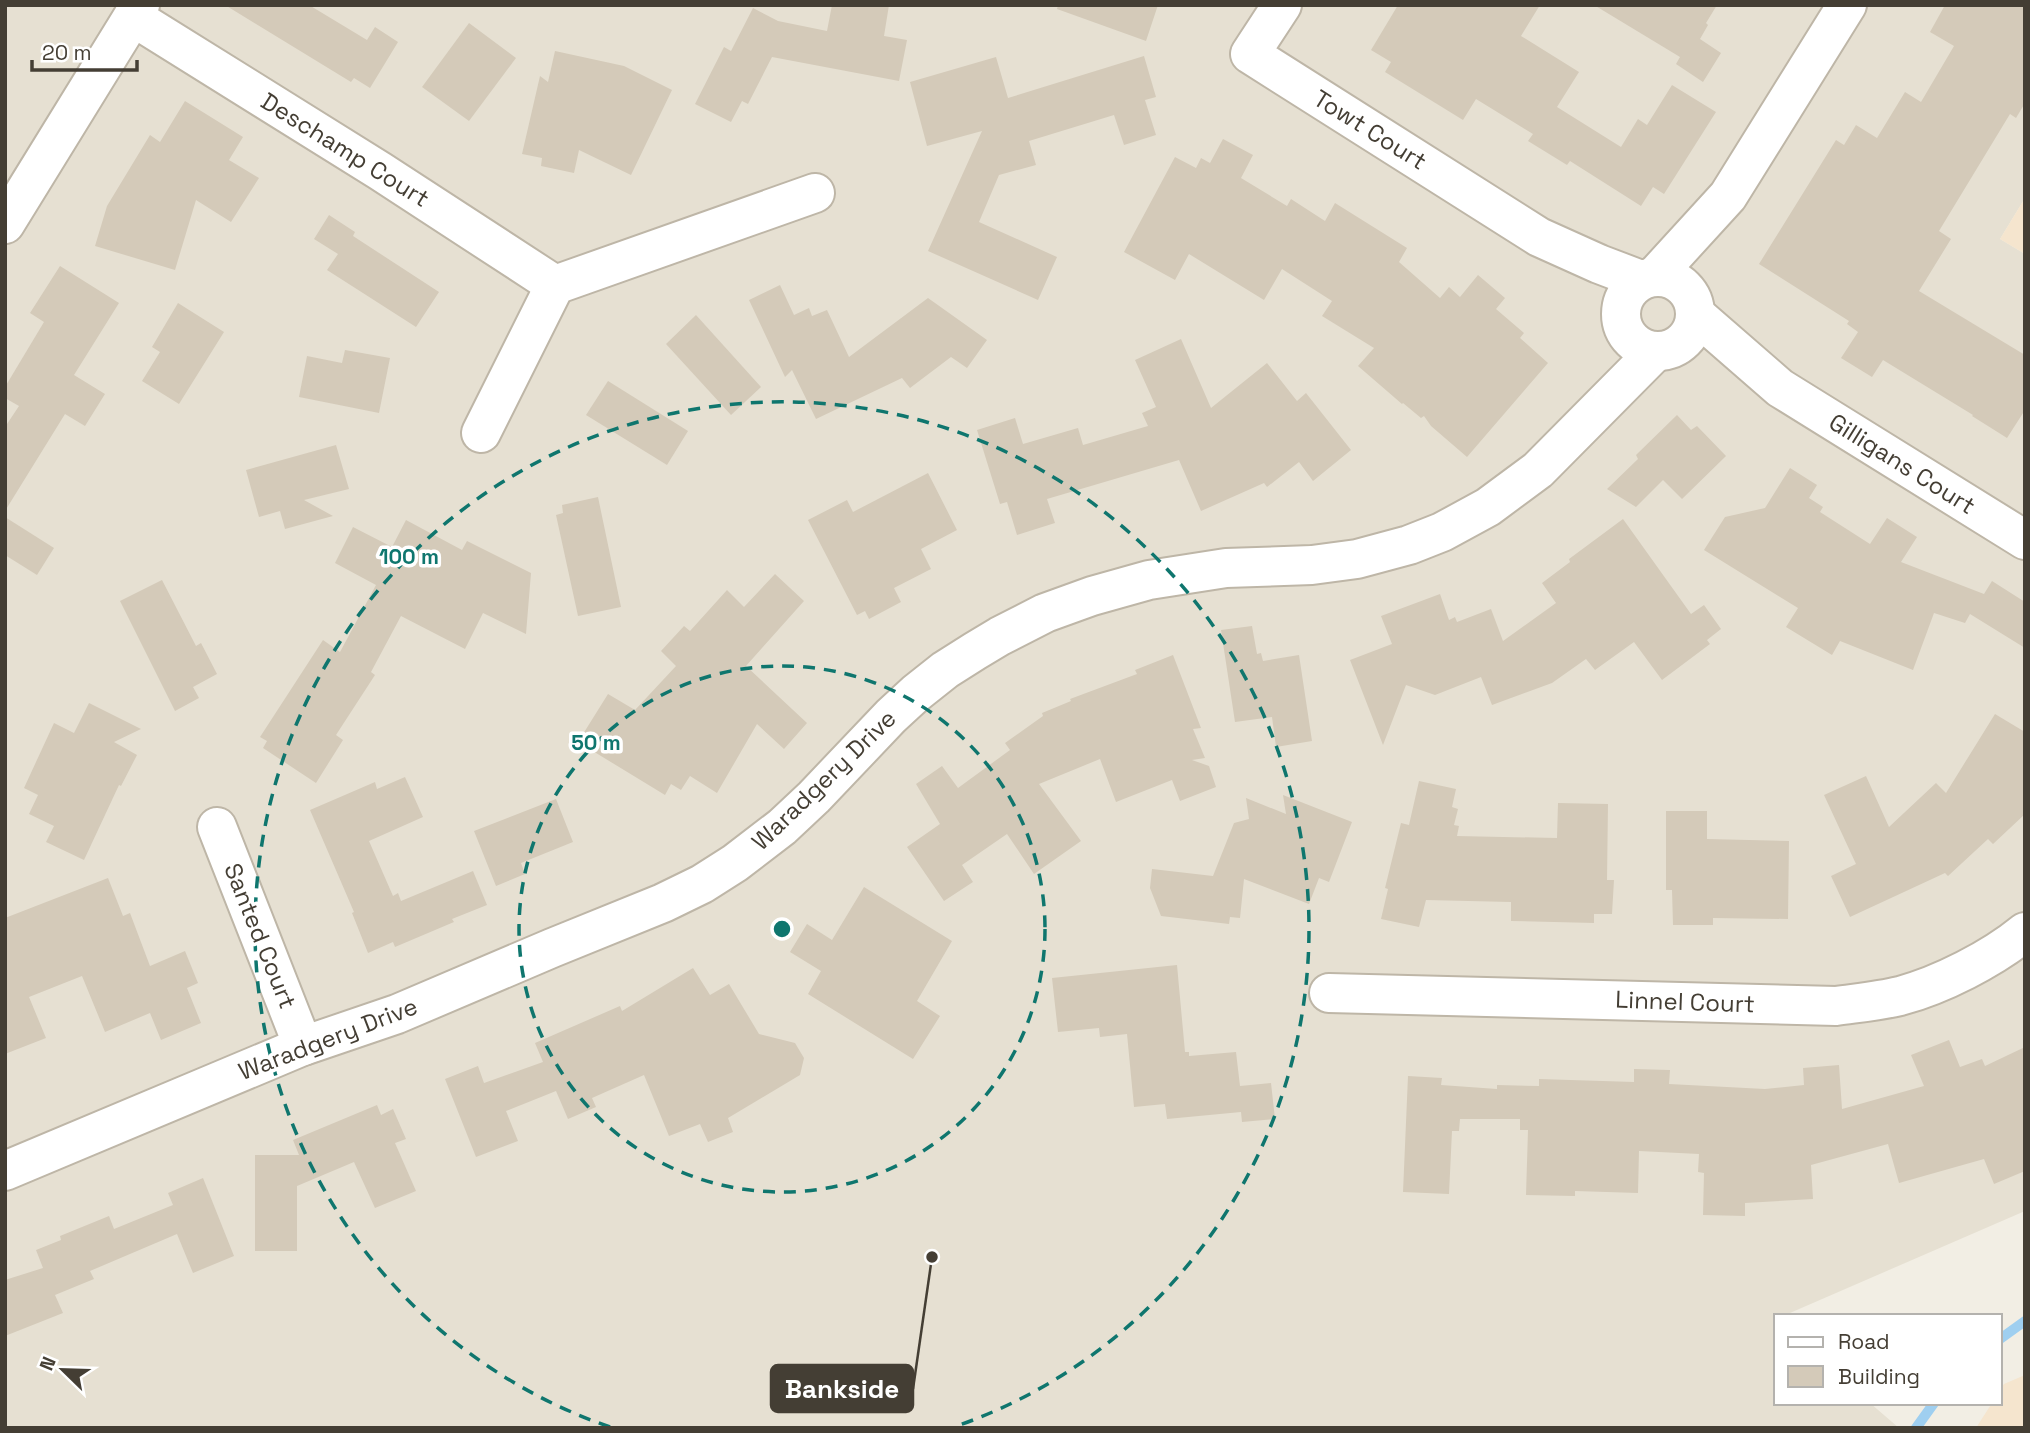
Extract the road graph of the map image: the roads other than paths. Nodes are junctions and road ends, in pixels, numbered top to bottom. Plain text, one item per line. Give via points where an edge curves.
1 (1282, 5) edge
2 (1847, 5) edge
3 (136, 11) edge
4 (815, 192) dead end
5 (1728, 196) junction
6 (5, 224) edge
7 (555, 285) junction
8 (1635, 299) junction
9 (1693, 305) junction
10 (1664, 351) junction
11 (1780, 388) junction
12 (1588, 418) junction
13 (481, 433) dead end
14 (2025, 540) edge
15 (217, 827) dead end
16 (2025, 932) edge
17 (1329, 993) dead end
18 (303, 1046) junction
19 (5, 1171) edge

1 - 8 street, Towt Court via 1250,54
2 - 5 street, Waradgery Drive
3 - 6 street
3 - 7 street, Deschamp Court
4 - 7 street
5 - 8 street, Waradgery Drive
5 - 9 street, Waradgery Drive
7 - 13 street
8 - 9 street via 1665,277 1684,288
8 - 10 street via 1636,346
8 - 12 street, Waradgery Drive
9 - 10 street via 1694,325 1689,335 1682,344
9 - 11 street, Gilligans Court
10 - 11 street, Gilligans Court
10 - 12 street, Waradgery Drive
11 - 14 street, Gilligans Court
12 - 18 street, Waradgery Drive via 1538,470 1488,507 1409,545 1334,563 1216,569 1149,580 1045,613 975,651 916,692 782,827 702,884 397,1014
15 - 18 street, Santed Court
16 - 17 street, Linnel Court via 1928,987 1836,1006
18 - 19 street, Waradgery Drive

